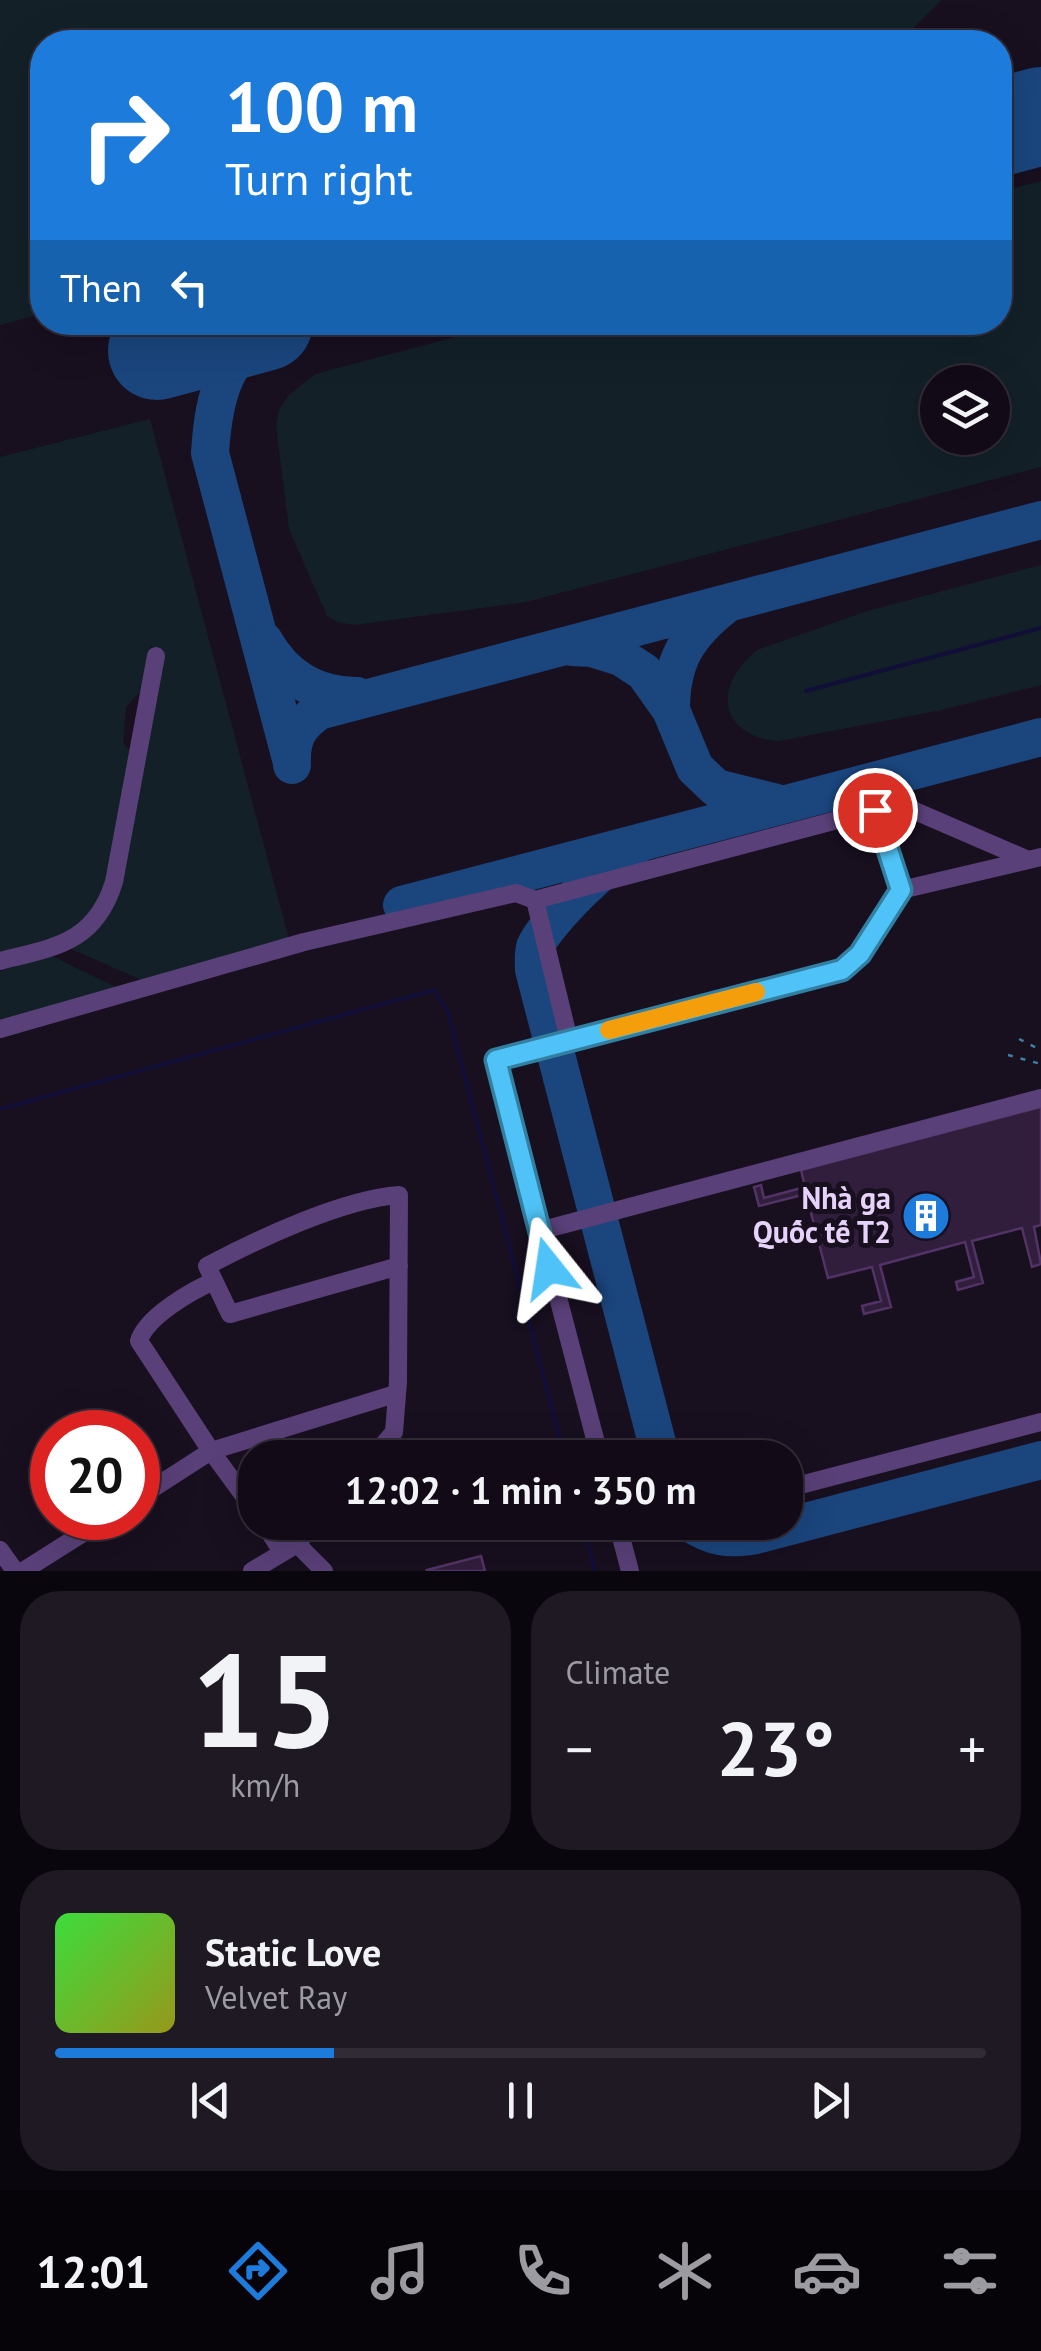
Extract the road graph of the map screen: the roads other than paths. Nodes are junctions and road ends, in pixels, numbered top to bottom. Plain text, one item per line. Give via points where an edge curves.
1 (156, 656) dead end
2 (875, 810) junction
3 (1034, 858) edge
4 (901, 890) junction
5 (535, 900) junction
6 (0, 962) edge
7 (0, 1029) edge
8 (569, 1040) junction
9 (1041, 1098) edge
10 (539, 1230) junction
11 (399, 1266) junction
12 (214, 1281) junction
13 (395, 1394) junction
14 (1041, 1422) edge
15 (387, 1440) edge
16 (595, 1440) edge
17 (211, 1451) junction
18 (160, 1484) edge
19 (803, 1484) edge
20 (238, 1488) edge
21 (72, 1540) edge
22 (281, 1540) edge
23 (297, 1540) edge
24 (622, 1540) edge
25 (289, 1548) junction
26 (0, 1550) edge
27 (16, 1571) edge
28 (23, 1571) edge
29 (252, 1571) edge
30 (324, 1571) edge
31 (630, 1571) edge

1 - 6 street via 106,908 60,946
2 - 3 street via 915,811
2 - 4 street
2 - 5 street
3 - 4 street
4 - 8 street via 842,970
5 - 7 street via 516,894 304,942
5 - 8 street
8 - 10 street via 496,1060
9 - 10 street
10 - 16 street
11 - 12 street via 230,1314
11 - 12 street via 400,1195 381,1196 234,1252 207,1266
11 - 13 street
12 - 17 street via 190,1291 140,1334
13 - 15 street via 394,1432
13 - 17 street
14 - 19 street
17 - 18 street
17 - 20 street
21 - 28 street
22 - 25 street
23 - 25 street
24 - 31 street
25 - 29 street
25 - 30 street
26 - 27 street

